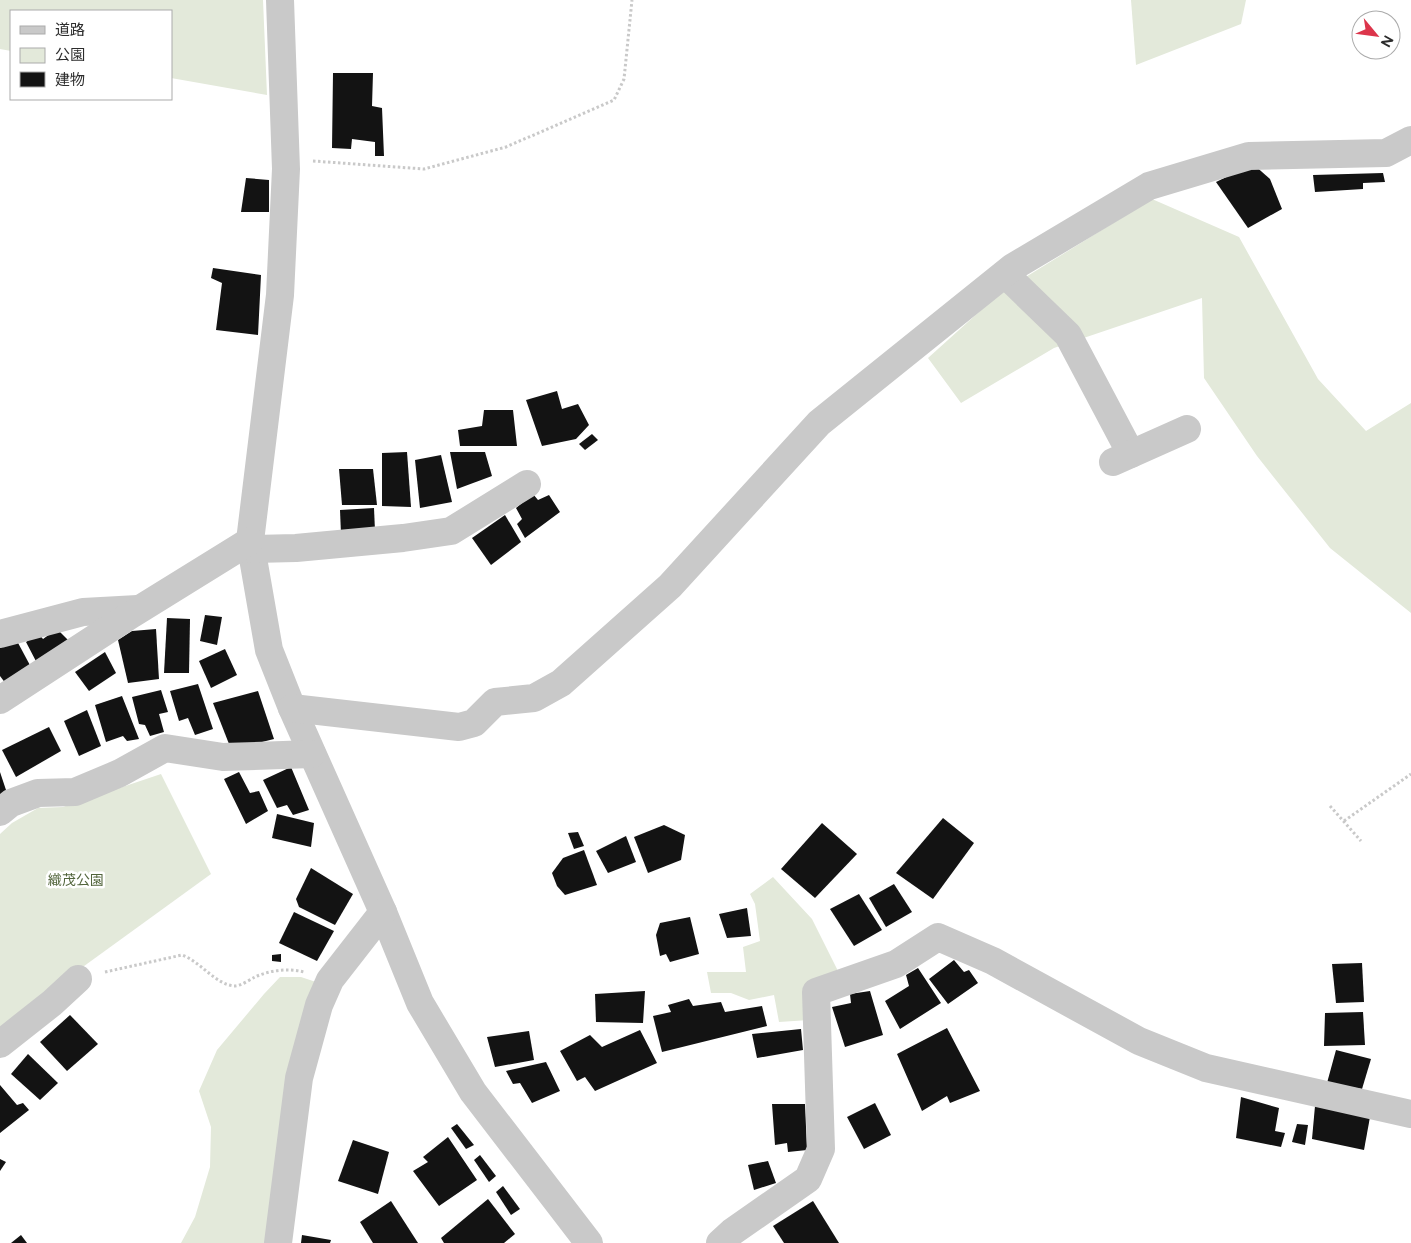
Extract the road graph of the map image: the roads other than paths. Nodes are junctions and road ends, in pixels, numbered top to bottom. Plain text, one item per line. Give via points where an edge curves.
1 (280, 0) edge
2 (1411, 140) edge
3 (1004, 274) junction
4 (1187, 429) dead end
5 (527, 484) dead end
6 (250, 545) junction
7 (140, 609) junction
8 (0, 634) edge
9 (0, 700) edge
10 (292, 708) junction
11 (312, 754) junction
12 (0, 812) edge
13 (383, 912) junction
14 (78, 979) road end
15 (0, 1044) edge
16 (1411, 1114) edge
17 (278, 1243) edge
18 (587, 1243) edge
19 (720, 1243) edge

1 - 6 street via 285,159 280,295
2 - 3 street via 1386,153 1249,156 1148,186
3 - 4 street via 1068,335 1122,458
3 - 10 street via 819,423 670,586 561,683 534,698 495,702 474,723 459,727
5 - 6 street via 451,531 296,548
6 - 7 street
6 - 10 street via 268,650
7 - 8 street via 83,612
7 - 9 street
10 - 11 street
11 - 12 street via 223,757 165,748 76,792 38,793 11,803
11 - 13 street
13 - 17 street via 330,980 318,1005 299,1078
13 - 18 street via 420,1003 473,1092
14 - 15 street via 52,1004
16 - 19 street via 1206,1068 1139,1041 993,961 938,937 896,964 816,992 821,1149 808,1179

